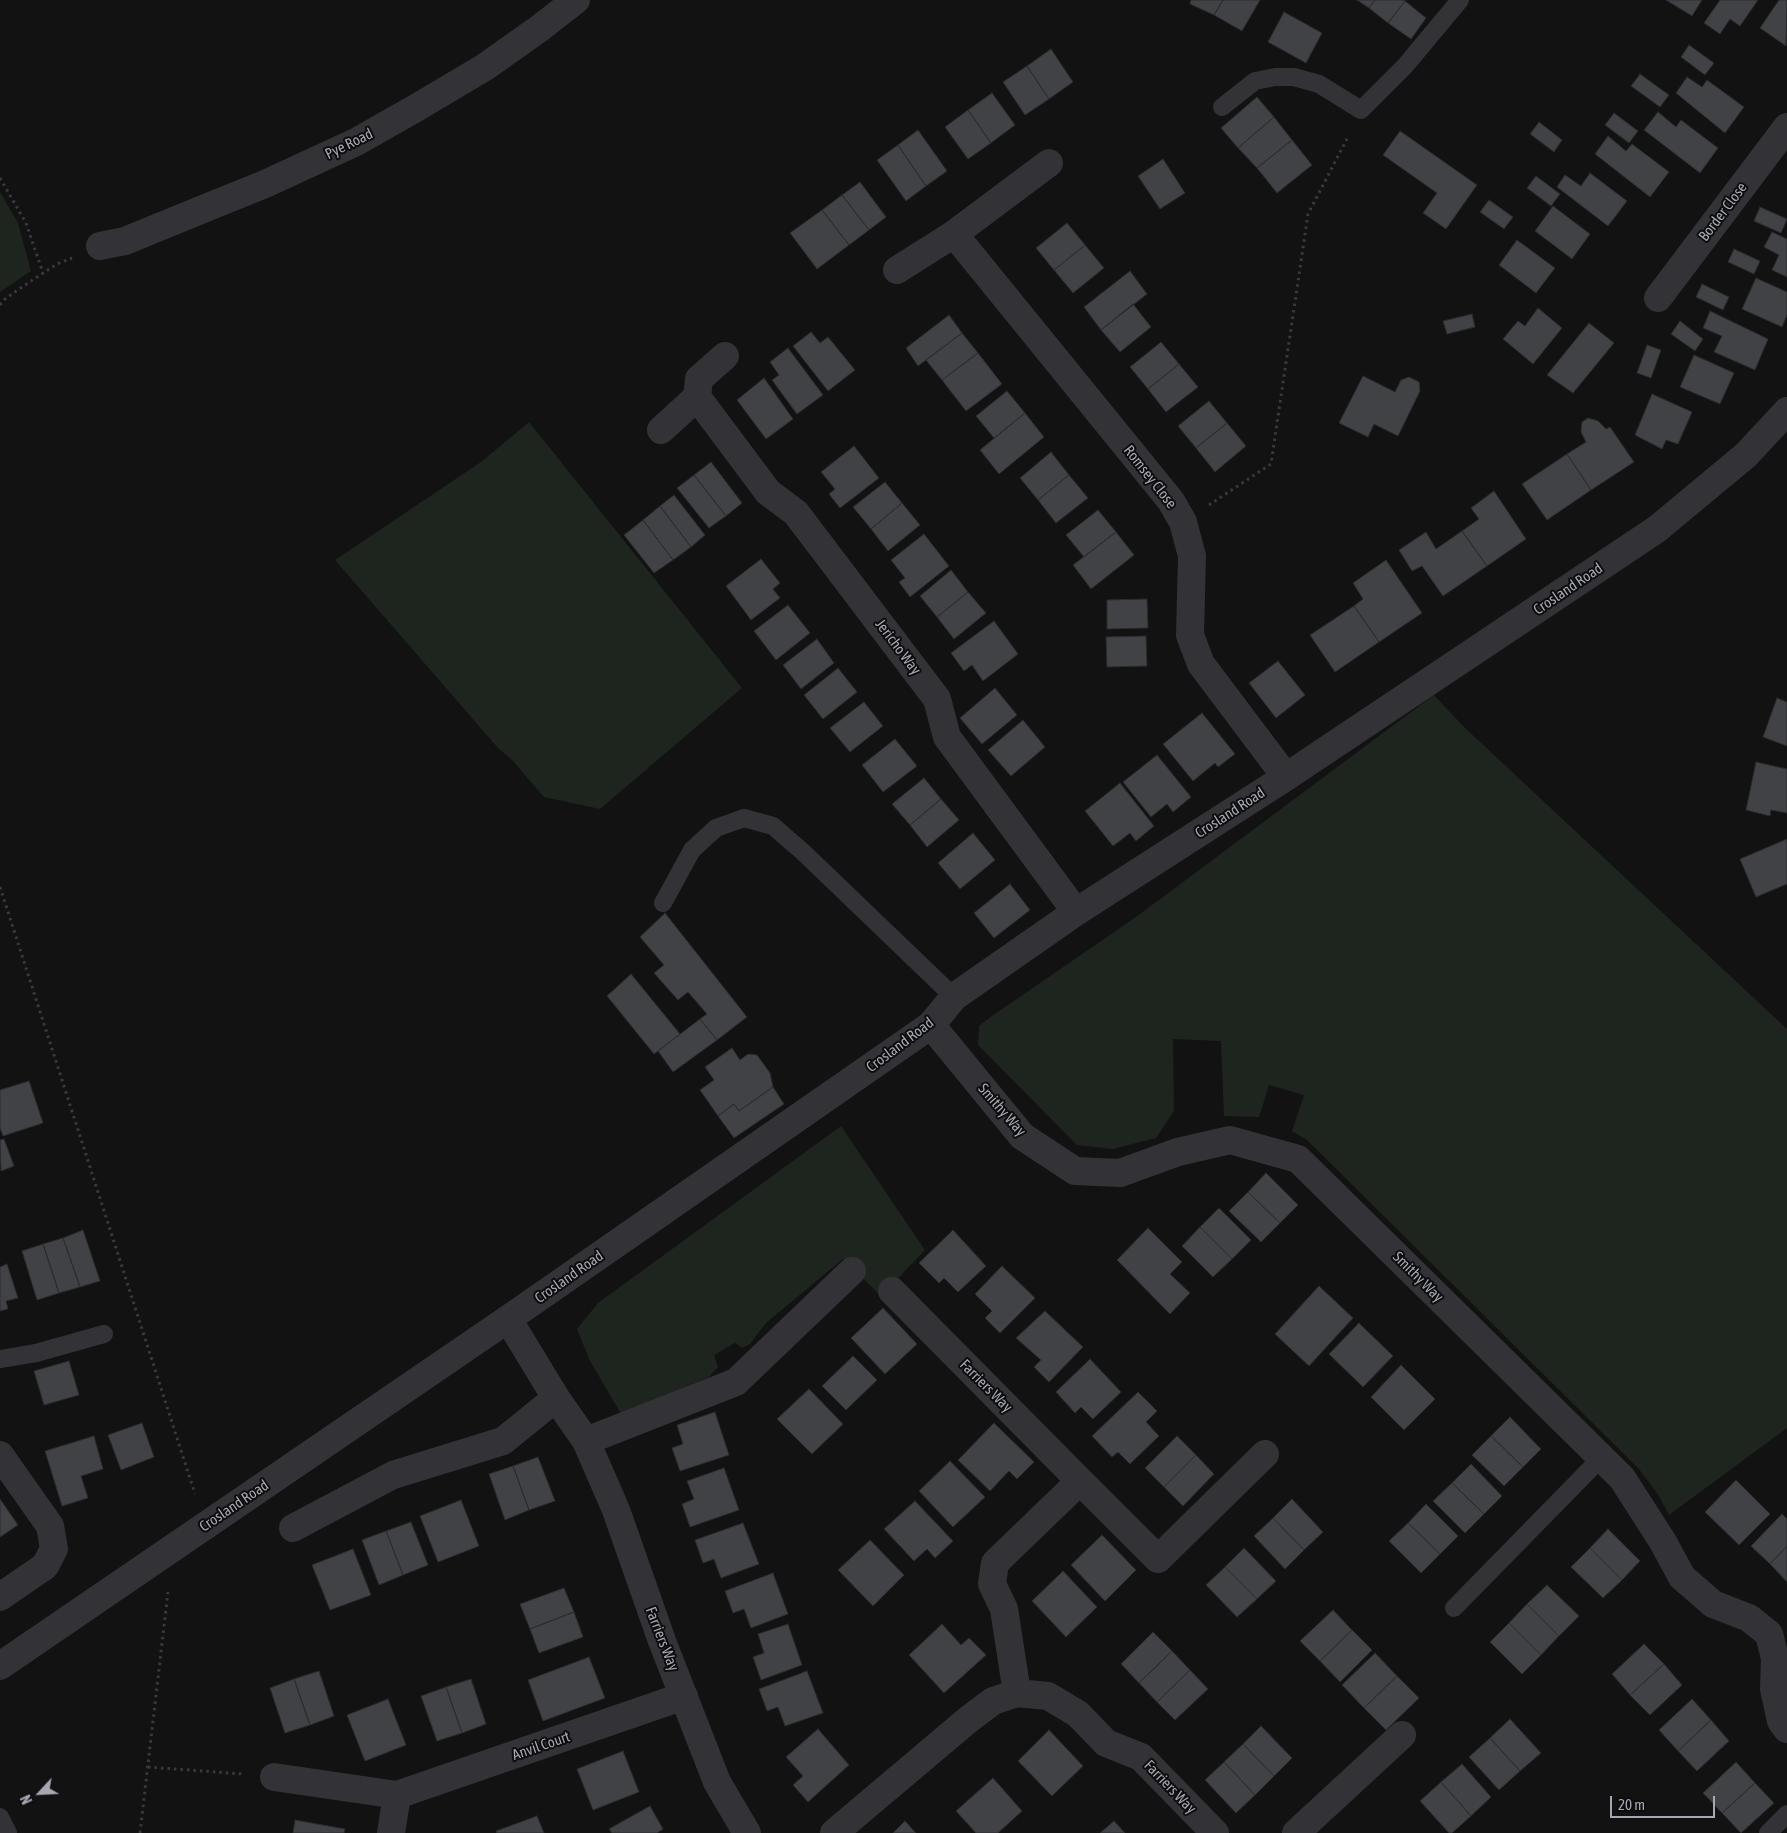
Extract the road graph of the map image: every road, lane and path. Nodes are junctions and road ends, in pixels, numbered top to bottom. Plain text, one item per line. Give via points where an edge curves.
1 (576, 0) edge
2 (1460, 0) edge
3 (1222, 107) dead end
4 (1361, 110) junction
5 (1787, 127) edge
6 (1049, 163) dead end
7 (0, 178) edge
8 (954, 234) junction
9 (100, 246) joint
10 (897, 270) dead end
11 (44, 273) junction
12 (1658, 298) dead end
13 (0, 305) edge
14 (725, 356) dead end
15 (697, 397) junction
16 (1787, 411) edge
17 (661, 430) dead end
18 (1183, 522) junction
19 (1286, 777) junction
20 (0, 887) edge
21 (662, 903) dead end
22 (1076, 912) junction
23 (954, 997) junction
24 (930, 1025) junction
25 (852, 1271) dead end
26 (892, 1291) dead end
27 (508, 1319) junction
28 (104, 1334) dead end
29 (0, 1359) edge
30 (556, 1398) junction
31 (586, 1441) junction
32 (1265, 1454) dead end
33 (0, 1455) edge
34 (1601, 1458) junction
35 (1080, 1481) junction
36 (205, 1526) junction
37 (293, 1528) dead end
38 (173, 1549) junction
39 (0, 1597) edge
40 (1454, 1608) dead end
41 (1778, 1631) edge
42 (0, 1666) edge
43 (1017, 1693) junction
44 (684, 1696) junction
45 (1787, 1729) edge
46 (1402, 1735) dead end
47 (148, 1766) junction
48 (274, 1777) joint
49 (397, 1795) junction
50 (1787, 1814) edge
51 (0, 1817) edge
52 (8, 1833) edge
53 (140, 1833) edge
54 (390, 1833) edge
55 (747, 1833) edge
56 (834, 1833) edge
57 (1215, 1833) edge
58 (1296, 1833) edge
59 (1768, 1833) edge

1 - 9 street, Pye Road via 485,67 356,142 190,215 125,241
2 - 4 lane via 1405,66
3 - 4 lane via 1255,81 1294,77 1319,84
4 - 18 path via 1308,214 1270,464
5 - 12 street, Border Close
6 - 8 street
7 - 11 path via 26,223
8 - 10 street
8 - 18 street, Romsey Close via 1171,501
9 - 11 path
11 - 13 path
14 - 15 street via 699,378
15 - 17 street
15 - 22 street, Jericho Way via 768,492 796,513 937,699 947,737
16 - 19 street, Crosland Road via 1746,455 1657,529
18 - 19 street, Romsey Close via 1192,556 1190,635 1202,664
19 - 22 street, Crosland Road
20 - 36 path
21 - 23 lane via 692,850 716,828 744,818 773,826
22 - 23 street, Crosland Road
23 - 24 street, Crosland Road
24 - 27 street, Crosland Road
24 - 34 street, Smithy Way via 1022,1136 1075,1171 1120,1173 1178,1152 1230,1140 1298,1159
25 - 31 street via 736,1382
26 - 35 street, Farriers Way
27 - 30 street, Farriers Way
27 - 36 street, Crosland Road
28 - 29 lane via 36,1353
30 - 31 street, Farriers Way
30 - 37 street via 504,1441 393,1475
31 - 44 street, Farriers Way via 616,1510
32 - 35 street, Farriers Way via 1158,1559
33 - 39 street via 50,1526 54,1549 45,1566
34 - 40 lane
34 - 41 street, Smithy Way via 1622,1478 1682,1577 1713,1604
35 - 43 street via 995,1563 992,1584 1004,1609
36 - 38 street, Crosland Road
38 - 42 street, Crosland Road
38 - 47 path
41 - 45 street, Smithy Way via 1774,1689 1781,1721
43 - 56 street, Farriers Way via 992,1702 969,1719
43 - 57 street, Farriers Way via 1048,1696 1078,1714 1106,1743 1141,1757
44 - 49 street, Anvil Court
44 - 55 street, Farriers Way via 717,1782
46 - 58 street
47 - 48 path
47 - 53 path
48 - 49 street, Anvil Court
49 - 54 street
50 - 59 lane
51 - 52 lane

